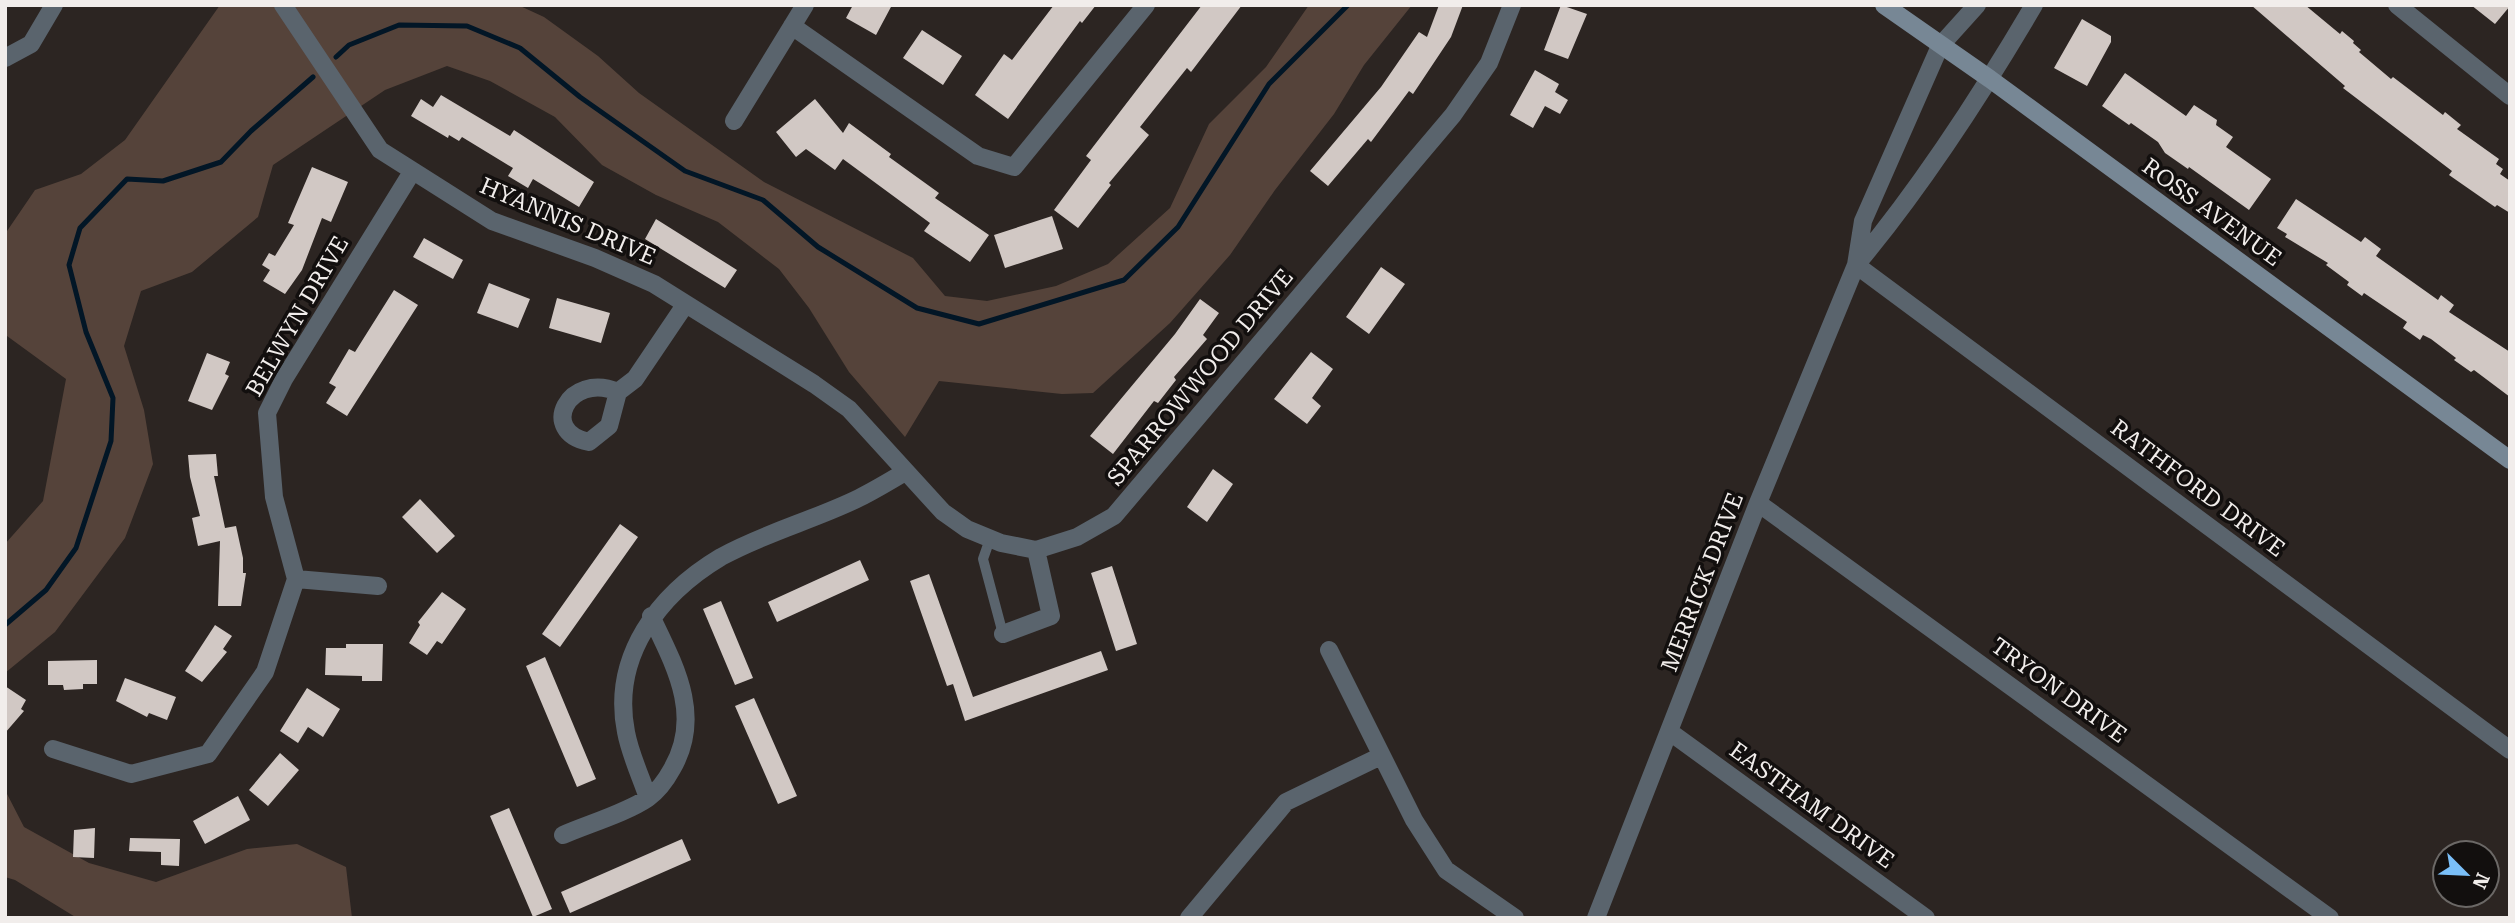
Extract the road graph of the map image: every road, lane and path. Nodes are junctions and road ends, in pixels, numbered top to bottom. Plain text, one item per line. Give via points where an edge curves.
1 (54, 5) edge
2 (283, 5) edge
3 (805, 5) edge
4 (1146, 5) edge
5 (1512, 5) edge
6 (1884, 5) edge
7 (1977, 5) edge
8 (2034, 5) edge
9 (2397, 5) edge
10 (792, 26) junction
11 (1940, 46) junction
12 (5, 58) edge
13 (1990, 79) junction
14 (2510, 96) edge
15 (734, 121) dead end
16 (412, 172) junction
17 (1856, 265) junction
18 (685, 305) junction
19 (618, 392) dead end
20 (2510, 460) edge
21 (905, 472) junction
22 (1758, 503) junction
23 (990, 539) junction
24 (1036, 550) junction
25 (296, 579) junction
26 (378, 586) dead end
27 (651, 616) junction
28 (1003, 634) joint
29 (1329, 650) dead end
30 (1670, 732) junction
31 (53, 749) dead end
32 (2510, 750) edge
33 (1381, 756) junction
34 (648, 798) junction
35 (563, 835) dead end
36 (1189, 918) edge
37 (1515, 918) edge
38 (1596, 918) edge
39 (1926, 918) edge
40 (2330, 918) edge

1 - 12 street via 31,44
2 - 16 street, HYANNIS DRIVE via 380,150
3 - 10 street
4 - 10 street via 1014,167 978,156
5 - 24 street, SPARROWWOOD DRIVE via 1489,63 1453,115 1115,516 1077,537
6 - 11 street, ROSS AVENUE
7 - 11 street, MERRICK DRIVE
8 - 13 street, MERRICK DRIVE
9 - 14 street
10 - 15 street
11 - 13 street, ROSS AVENUE
11 - 17 street, MERRICK DRIVE via 1863,221
13 - 17 street, MERRICK DRIVE via 1887,229
13 - 20 street, ROSS AVENUE
16 - 18 street, HYANNIS DRIVE via 492,221 595,258 654,284
16 - 25 street, BELWYN DRIVE via 267,413 274,497
17 - 22 street, MERRICK DRIVE
17 - 32 street, RATHFORD DRIVE
18 - 19 street via 635,379
18 - 21 street, HYANNIS DRIVE via 849,409
21 - 23 street via 943,512
21 - 27 street via 858,499 722,557 682,585
22 - 30 street, MERRICK DRIVE
22 - 40 street, TRYON DRIVE
23 - 24 street
23 - 28 lane via 983,559
24 - 28 street via 1051,616
25 - 26 street
25 - 31 street via 265,672 208,754 131,774
27 - 34 street via 630,654 625,692 626,731
27 - 34 street via 679,676 687,705 687,734 666,780
29 - 33 street
30 - 38 street, MERRICK DRIVE
30 - 39 street, EASTHAM DRIVE
33 - 36 street via 1286,802
33 - 37 street via 1446,870
34 - 35 street

